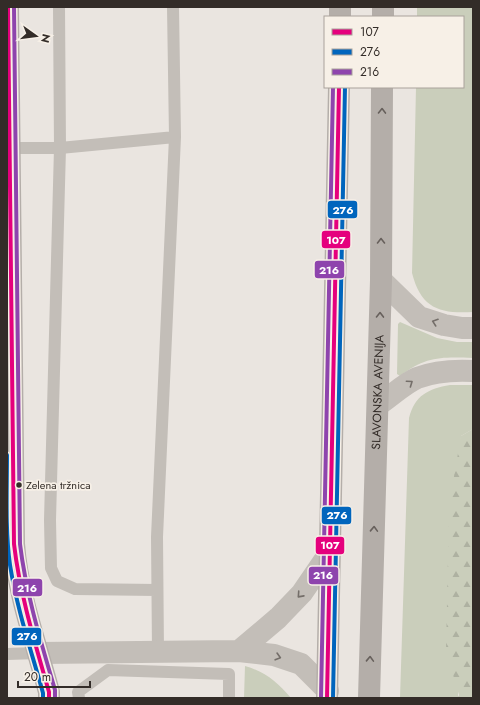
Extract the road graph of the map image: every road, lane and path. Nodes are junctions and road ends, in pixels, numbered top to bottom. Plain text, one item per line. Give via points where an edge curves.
1 (8, 7) edge
2 (59, 7) edge
3 (173, 7) edge
4 (339, 88) edge
5 (382, 88) edge
6 (175, 137) junction
7 (10, 148) junction
8 (60, 148) junction
9 (381, 280) junction
10 (473, 328) edge
11 (473, 370) edge
12 (378, 405) junction
13 (330, 552) junction
14 (157, 590) junction
15 (240, 651) junction
16 (158, 652) junction
17 (39, 653) junction
18 (7, 654) edge
19 (328, 695) edge
20 (49, 698) edge
21 (79, 698) edge
22 (229, 698) edge
23 (369, 698) edge

1 - 7 main road
2 - 8 lane
3 - 6 lane
4 - 13 main road
9 -> 5 main road, SLAVONSKA AVENIJA
6 - 8 lane
6 - 14 lane via 157,529
7 - 8 lane
7 - 17 main road via 14,544 23,602
8 - 14 lane via 50,520 51,568 57,581 75,589
10 -> 9 street via 444,325 420,317
12 -> 9 main road, SLAVONSKA AVENIJA
12 -> 11 street via 416,379 437,372
23 -> 12 main road, SLAVONSKA AVENIJA
13 -> 15 street via 302,593
13 - 19 main road
14 - 16 lane
15 - 16 street
15 -> 19 street via 274,655 301,664
16 - 17 street
17 - 18 lane
17 - 20 main road
21 - 22 lane via 78,692 108,670 229,674

